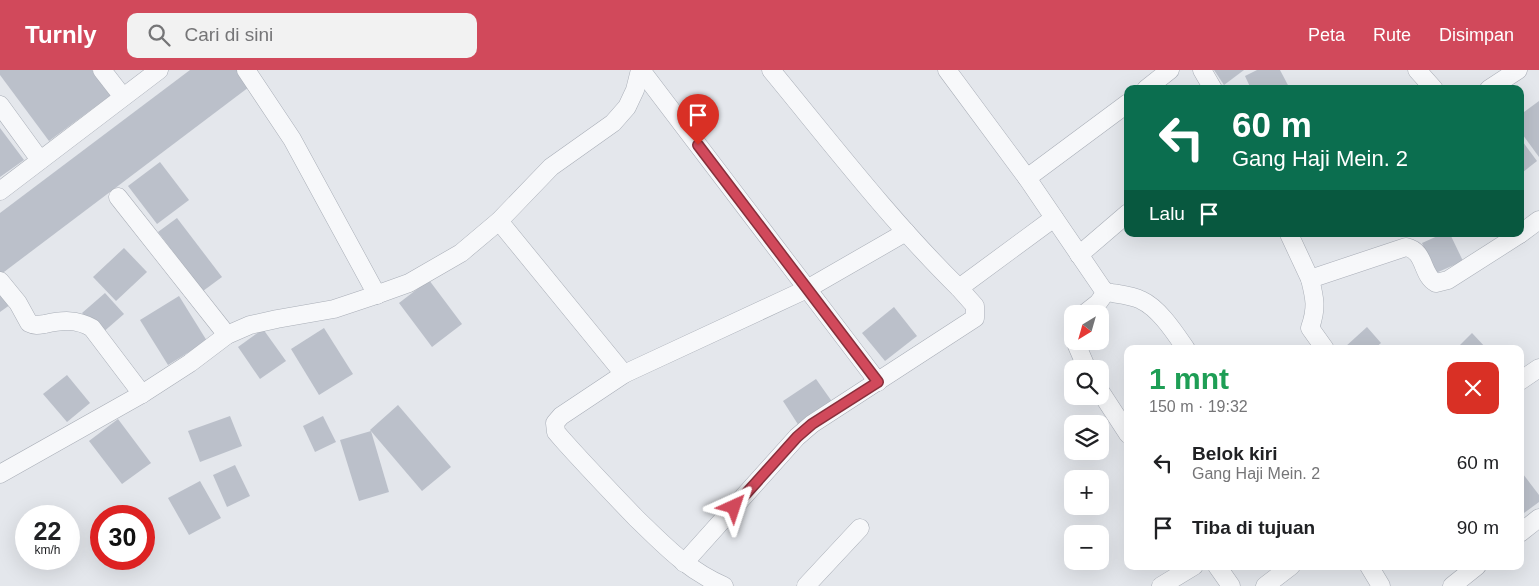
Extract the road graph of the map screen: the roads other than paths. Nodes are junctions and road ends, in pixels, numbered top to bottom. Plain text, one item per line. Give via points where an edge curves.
1 (102, 70) edge
2 (160, 70) edge
3 (246, 70) edge
4 (640, 70) edge
5 (771, 70) edge
6 (947, 70) edge
7 (1170, 70) edge
8 (1202, 70) edge
9 (1417, 70) edge
10 (1518, 70) edge
11 (1151, 85) edge
12 (1211, 85) edge
13 (1430, 85) edge
14 (1495, 85) edge
15 (123, 98) junction
16 (0, 105) edge
17 (1124, 105) edge
18 (40, 160) junction
19 (1027, 178) junction
20 (0, 191) edge
21 (118, 197) dead end
22 (1124, 216) edge
23 (1054, 218) junction
24 (1539, 220) edge
25 (499, 221) junction
26 (1524, 231) edge
27 (906, 232) junction
28 (1290, 237) edge
29 (1515, 237) edge
30 (1079, 254) junction
31 (1310, 279) junction
32 (0, 280) edge
33 (959, 288) junction
34 (807, 289) junction
35 (1106, 292) junction
36 (377, 295) junction
37 (1097, 305) edge
38 (228, 335) junction
39 (1183, 345) edge
40 (1322, 345) edge
41 (1539, 368) edge
42 (624, 374) junction
43 (1524, 378) edge
44 (878, 382) junction
45 (142, 394) junction
46 (1109, 405) edge
47 (1124, 428) edge
48 (0, 474) edge
49 (1539, 518) edge
50 (860, 528) dead end
51 (1524, 530) edge
52 (684, 563) junction
53 (1187, 570) edge
54 (1220, 570) edge
55 (1286, 570) edge
56 (1371, 570) edge
57 (1472, 570) edge
58 (724, 586) edge
59 (806, 586) edge
60 (1161, 586) edge
61 (1231, 586) edge
62 (1265, 586) edge
63 (1381, 586) edge
64 (1452, 586) edge

1 - 15 street
2 - 15 street
3 - 36 street via 292,139
4 - 25 street via 627,107 613,123 551,167
4 - 34 street
5 - 27 street
6 - 19 street
7 - 11 street
8 - 12 street
9 - 13 street
10 - 14 street
15 - 18 street
16 - 18 street
17 - 19 street
18 - 20 street
19 - 23 street
21 - 38 street
22 - 30 street
23 - 30 street
23 - 33 street
24 - 26 street
25 - 36 street via 461,253 432,271
25 - 42 street
27 - 33 street
27 - 34 street
28 - 31 street
29 - 31 street via 1448,280 1436,283 1414,248 1406,247
30 - 35 street
31 - 40 street via 1316,302 1310,328
32 - 45 street via 30,324 68,320 92,328
33 - 44 street via 975,306 975,318
34 - 42 street
34 - 44 street
35 - 37 street
35 - 39 street via 1146,303 1167,323
36 - 38 street via 334,309 276,319
38 - 45 street
41 - 43 street
42 - 52 street via 561,416 555,423 556,432 599,481
44 - 52 street via 797,437
45 - 48 street
46 - 47 street
49 - 51 street
50 - 59 street
52 - 58 street via 704,578
53 - 60 street
54 - 61 street
55 - 62 street
56 - 63 street
57 - 64 street

